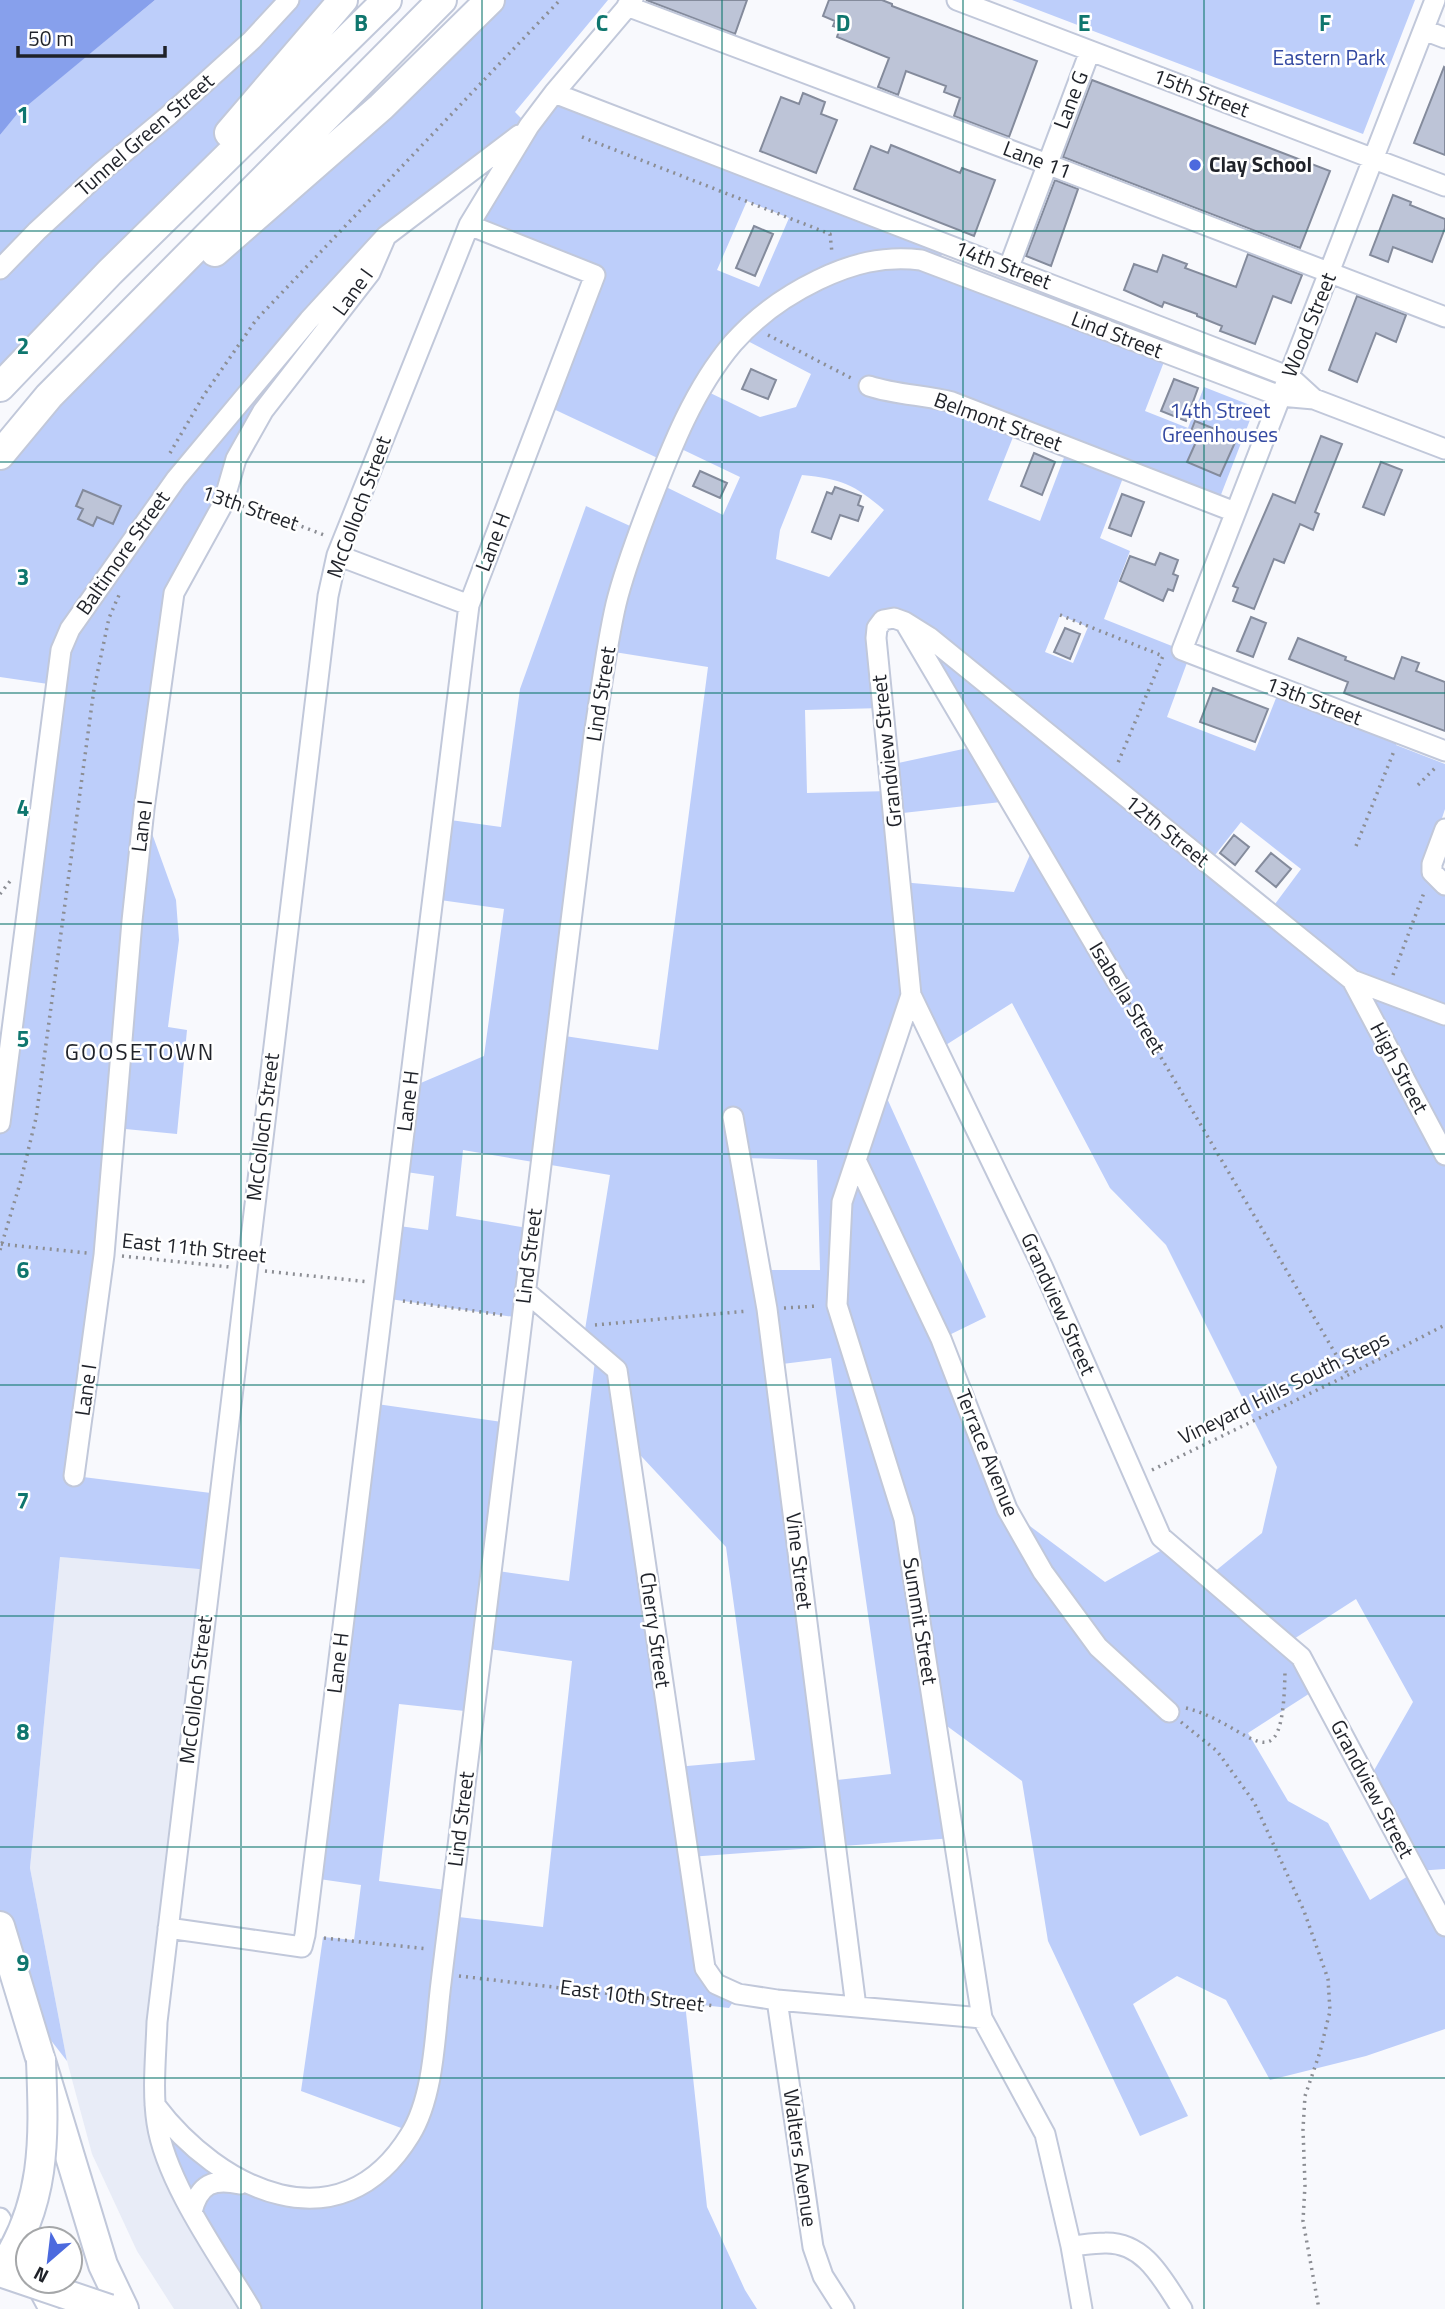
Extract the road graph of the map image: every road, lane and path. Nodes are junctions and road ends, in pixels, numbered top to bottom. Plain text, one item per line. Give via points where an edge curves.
1 (289, 0) edge
2 (343, 0) edge
3 (387, 0) edge
4 (442, 0) edge
5 (490, 0) edge
6 (957, 0) edge
7 (1435, 0) edge
8 (630, 3) edge
9 (1424, 30) junction
10 (1445, 38) edge
11 (1090, 51) junction
12 (554, 93) junction
13 (529, 127) junction
14 (582, 137) dead end
15 (1374, 159) junction
16 (1047, 164) junction
17 (1445, 186) edge
18 (469, 225) junction
19 (386, 236) junction
20 (1009, 267) junction
21 (0, 270) edge
22 (110, 272) junction
23 (834, 273) junction
24 (1331, 273) junction
25 (1445, 317) edge
26 (763, 333) dead end
27 (1290, 377) junction
28 (869, 386) joint
29 (0, 387) edge
30 (49, 396) junction
31 (1280, 396) junction
32 (1314, 399) junction
33 (1445, 449) edge
34 (0, 455) edge
35 (224, 501) junction
36 (1235, 512) junction
37 (340, 549) junction
38 (469, 605) junction
39 (1060, 615) dead end
40 (905, 622) junction
41 (1173, 653) junction
42 (1396, 745) dead end
43 (1441, 756) edge
44 (1113, 773) dead end
45 (1418, 785) dead end
46 (1445, 829) edge
47 (1356, 846) dead end
48 (12, 878) dead end
49 (1438, 878) edge
50 (0, 894) edge
51 (1352, 980) junction
52 (1391, 982) dead end
53 (1120, 987) joint
54 (911, 995) junction
55 (1445, 1015) edge
56 (733, 1117) dead end
57 (0, 1123) edge
58 (1445, 1155) edge
59 (856, 1160) junction
60 (1, 1244) edge
61 (0, 1250) edge
62 (104, 1255) junction
63 (246, 1269) junction
64 (384, 1291) junction
65 (525, 1291) junction
66 (837, 1305) junction
67 (767, 1309) junction
68 (521, 1318) junction
69 (1445, 1325) edge
70 (565, 1327) junction
71 (1348, 1376) junction
72 (74, 1476) dead end
73 (1136, 1478) junction
74 (1286, 1644) junction
75 (1163, 1707) junction
76 (0, 1926) edge
77 (1445, 1926) edge
78 (168, 1928) junction
79 (304, 1941) junction
80 (446, 1951) junction
81 (442, 1974) junction
82 (738, 1994) junction
83 (778, 2000) junction
84 (856, 2007) junction
85 (982, 2018) junction
86 (41, 2060) junction
87 (155, 2105) junction
88 (255, 2188) junction
89 (192, 2211) junction
90 (0, 2218) edge
91 (14, 2244) edge
92 (1071, 2246) junction
93 (0, 2272) edge
94 (110, 2309) edge
95 (124, 2309) edge
96 (251, 2309) edge
97 (844, 2309) edge
98 (1082, 2309) edge
99 (1182, 2309) edge
100 (1319, 2309) edge

1 - 21 street, Tunnel Green Street via 252,40 72,198
2 - 22 highway
3 - 22 highway
4 - 30 highway
5 - 30 highway via 381,107
6 - 11 street, 15th Street
7 - 9 street, Wood Street
8 - 12 street, McColloch Street
8 - 16 street, Lane 11
9 - 10 street
9 - 15 street, Wood Street
11 - 15 street, 15th Street
11 - 16 street, Lane G
12 - 13 street, McColloch Street
12 - 20 street, 14th Street
13 - 18 street, McColloch Street
13 - 19 street, Baltimore Street
14 - 23 path via 830,234
15 - 17 street, 15th Street
15 - 24 street, Wood Street
16 - 20 street, Lane G
16 - 24 street, Lane 11
18 - 37 street, McColloch Street
18 - 38 street, Lane H via 595,275
19 - 35 street, Lane I via 369,273 263,411 236,458
19 - 57 street, Baltimore Street via 309,320 176,480 70,629 61,650
20 - 27 street, 14th Street
22 - 29 highway
23 - 31 street, Lind Street via 885,258 921,260
23 - 65 street, Lind Street via 771,309 734,342 718,364 673,444 626,567 594,735
24 - 25 street, Lane 11
24 - 27 street, Wood Street
26 - 28 path
27 - 31 street, Wood Street
27 - 32 street, 14th Street
28 - 36 street, Belmont Street via 953,402
30 - 34 highway
31 - 32 street, Lind Street
31 - 36 street, Wood Street
32 - 33 street, 14th Street
35 - 37 path, 13th Street via 275,516
35 - 62 street, Lane I via 174,593 132,920
36 - 41 street, Wood Street
37 - 38 street
37 - 63 street, McColloch Street via 326,614
38 - 64 street, Lane H
39 - 41 path
40 - 51 street, 12th Street via 952,654
40 - 53 street, Isabella Street
40 - 54 street, Grandview Street via 883,620 876,638
41 - 43 street, 13th Street
41 - 44 path
42 - 47 path
43 - 45 path
46 - 49 street via 1432,864
48 - 50 path
49 - 52 path
51 - 55 street, 12th Street
51 - 58 street, High Street
53 - 71 path, Isabella Street
54 - 59 street, Summit Street
54 - 73 street, Grandview Street via 1043,1268
56 - 67 street, Vine Street
59 - 66 street, Summit Street via 842,1202
59 - 75 street, Terrace Avenue via 941,1339 1007,1509 1043,1572 1098,1647
60 - 61 path
60 - 62 path, East 11th Street
62 - 63 path, East 11th Street
62 - 72 street, Lane I
63 - 64 path, East 11th Street
63 - 78 street, McColloch Street
64 - 68 path, East 11th Street
64 - 79 street, Lane H
65 - 68 street, Lind Street
65 - 70 street, Cherry Street
66 - 67 path
66 - 85 street, Summit Street via 904,1519
67 - 70 path
67 - 84 street, Vine Street
68 - 80 street, Lind Street
69 - 71 path, Vineyard Hills South Steps
70 - 82 street, Cherry Street via 617,1370 705,1968 716,1984
71 - 73 path, Vineyard Hills South Steps
73 - 74 street, Grandview Street via 1161,1537
74 - 75 path via 1285,1697 1273,1741 1252,1740 1200,1713
74 - 77 street, Grandview Street via 1301,1657
75 - 100 path via 1217,1751 1254,1802 1304,1911 1328,1979 1329,2011 1305,2096 1303,2129 1303,2221
76 - 86 highway
78 - 79 street
78 - 87 street, McColloch Street via 157,2022
79 - 80 path
80 - 81 street, Lind Street
81 - 82 path, East 10th Street via 729,2008
81 - 88 street, Lind Street via 423,2105 399,2150 376,2175 338,2195 289,2199
82 - 83 street
83 - 84 street
83 - 97 street, Walters Avenue via 813,2247 823,2276
84 - 85 street
85 - 92 street, Summit Street via 1045,2134
86 - 93 highway, bridge via 44,2132 38,2182 15,2250
86 - 95 highway, bridge via 103,2265
87 - 88 street, Lind Street via 190,2145
87 - 89 street, McColloch Street via 166,2155
88 - 89 street, Lind Street via 216,2182 199,2193
89 - 96 street, McColloch Street
90 - 91 street
92 - 98 street
92 - 99 street via 1107,2243 1141,2253
93 - 94 highway, bridge

